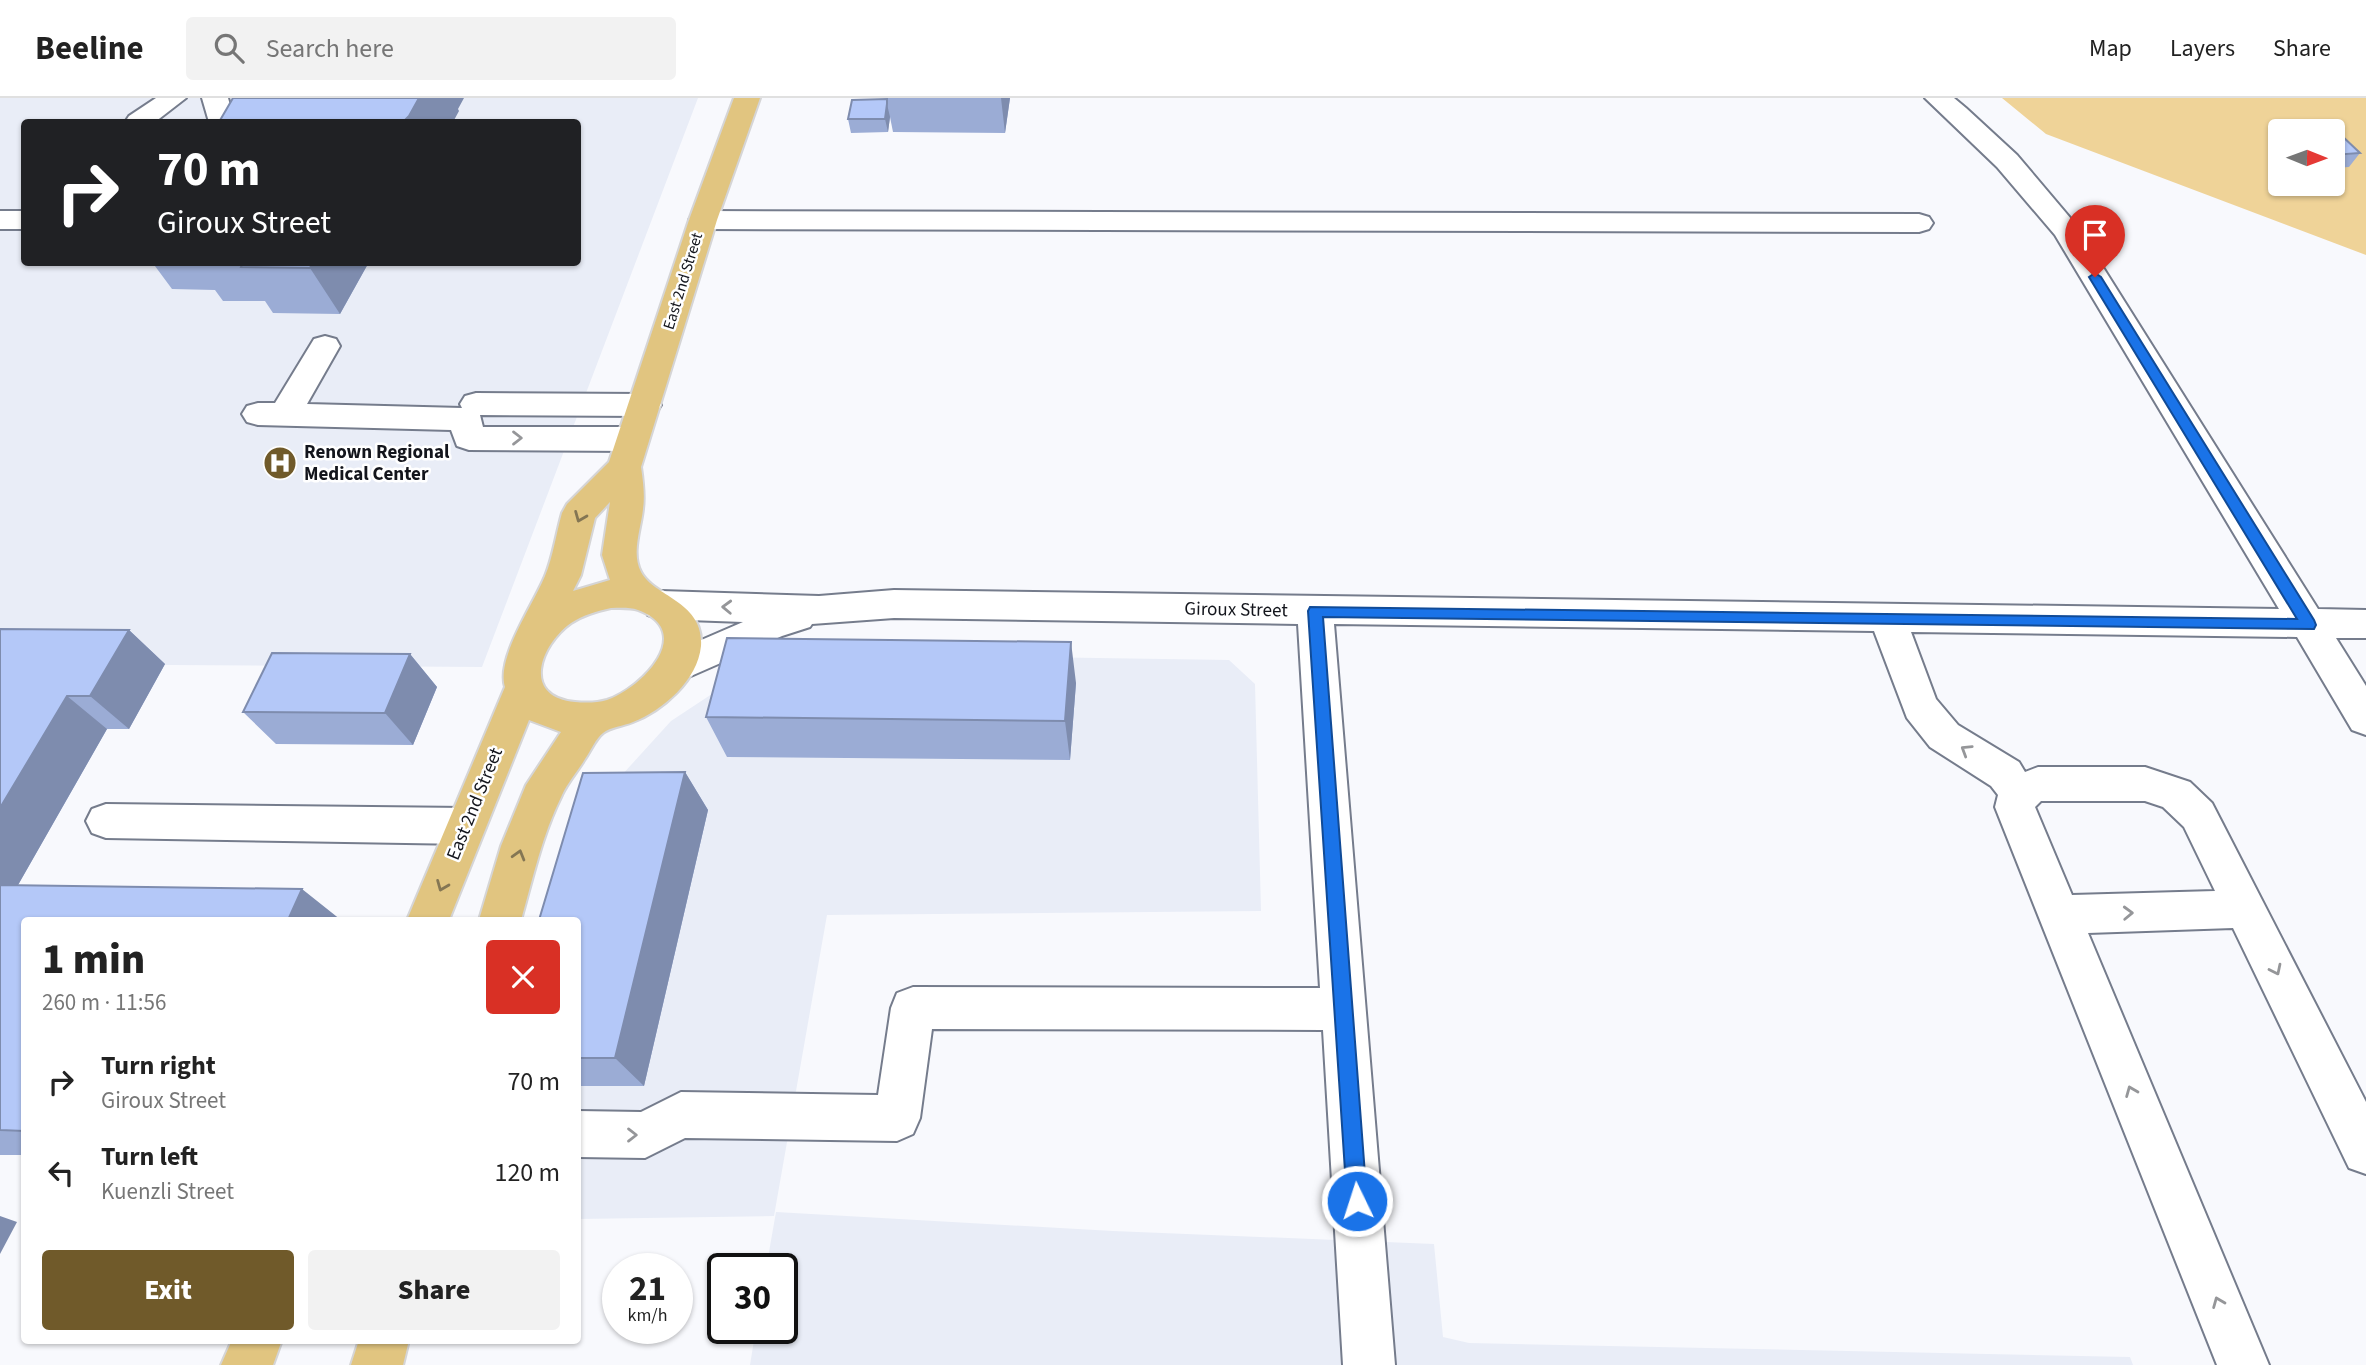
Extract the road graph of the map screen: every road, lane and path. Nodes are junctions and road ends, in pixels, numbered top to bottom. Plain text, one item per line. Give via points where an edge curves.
1 (173, 98) edge
2 (215, 98) edge
3 (747, 98) edge
4 (1938, 98) edge
5 (142, 119) edge
6 (221, 119) edge
7 (0, 220) edge
8 (21, 220) edge
9 (702, 220) junction
10 (1919, 223) dead end
11 (326, 346) dead end
12 (645, 405) junction
13 (471, 412) junction
14 (629, 453) junction
15 (650, 601) junction
16 (819, 610) junction
17 (1315, 611) junction
18 (1888, 619) junction
19 (2366, 624) edge
20 (2309, 625) junction
21 (535, 633) junction
22 (675, 668) junction
23 (524, 687) junction
24 (592, 718) junction
25 (2366, 719) edge
26 (2018, 793) junction
27 (106, 821) dead end
28 (466, 826) junction
29 (2246, 909) junction
30 (2059, 915) junction
31 (429, 917) edge
32 (501, 917) edge
33 (1343, 1010) junction
34 (581, 1134) edge
35 (2366, 1151) edge
36 (255, 1344) edge
37 (383, 1344) edge
38 (247, 1365) edge
39 (377, 1365) edge
40 (1369, 1365) edge
41 (2244, 1365) edge

1 - 5 street
2 - 6 street
3 - 9 main road, East 2nd Street
4 - 20 street via 2016,168 2067,232
7 - 8 street
9 - 10 street
9 - 12 main road, East 2nd Street
11 - 13 street via 272,414
12 - 13 street
12 - 14 main road, East 2nd Street
13 -> 14 street via 469,438
14 - 15 main road, East 2nd Street via 628,493 617,552 625,578
14 -> 21 main road, East 2nd Street via 579,513 563,575
16 -> 15 street, Giroux Street
15 - 21 main road via 611,594 583,601 556,614
15 - 22 main road via 677,621 682,642
16 - 17 street, Giroux Street via 894,604
16 - 22 street, Giroux Street via 769,626
17 - 18 street, Giroux Street
17 - 33 street
18 - 20 street, Giroux Street
26 -> 18 street via 2005,774 1944,736 1920,707
19 - 20 street, Giroux Street
20 - 25 street
21 - 23 main road via 523,656
22 - 24 main road via 636,705
23 - 24 main road via 529,699 549,713
23 - 28 main road, East 2nd Street
32 -> 24 main road via 521,846 546,785
26 - 29 street via 2038,783 2145,784 2176,794 2197,815
26 - 30 street via 2015,807
27 - 28 street
28 -> 31 main road, East 2nd Street
30 -> 29 street
29 -> 35 street
41 -> 30 street
34 -> 33 street via 645,1135 681,1115 897,1118 913,1008
33 - 40 street
36 - 38 main road
37 - 39 main road

